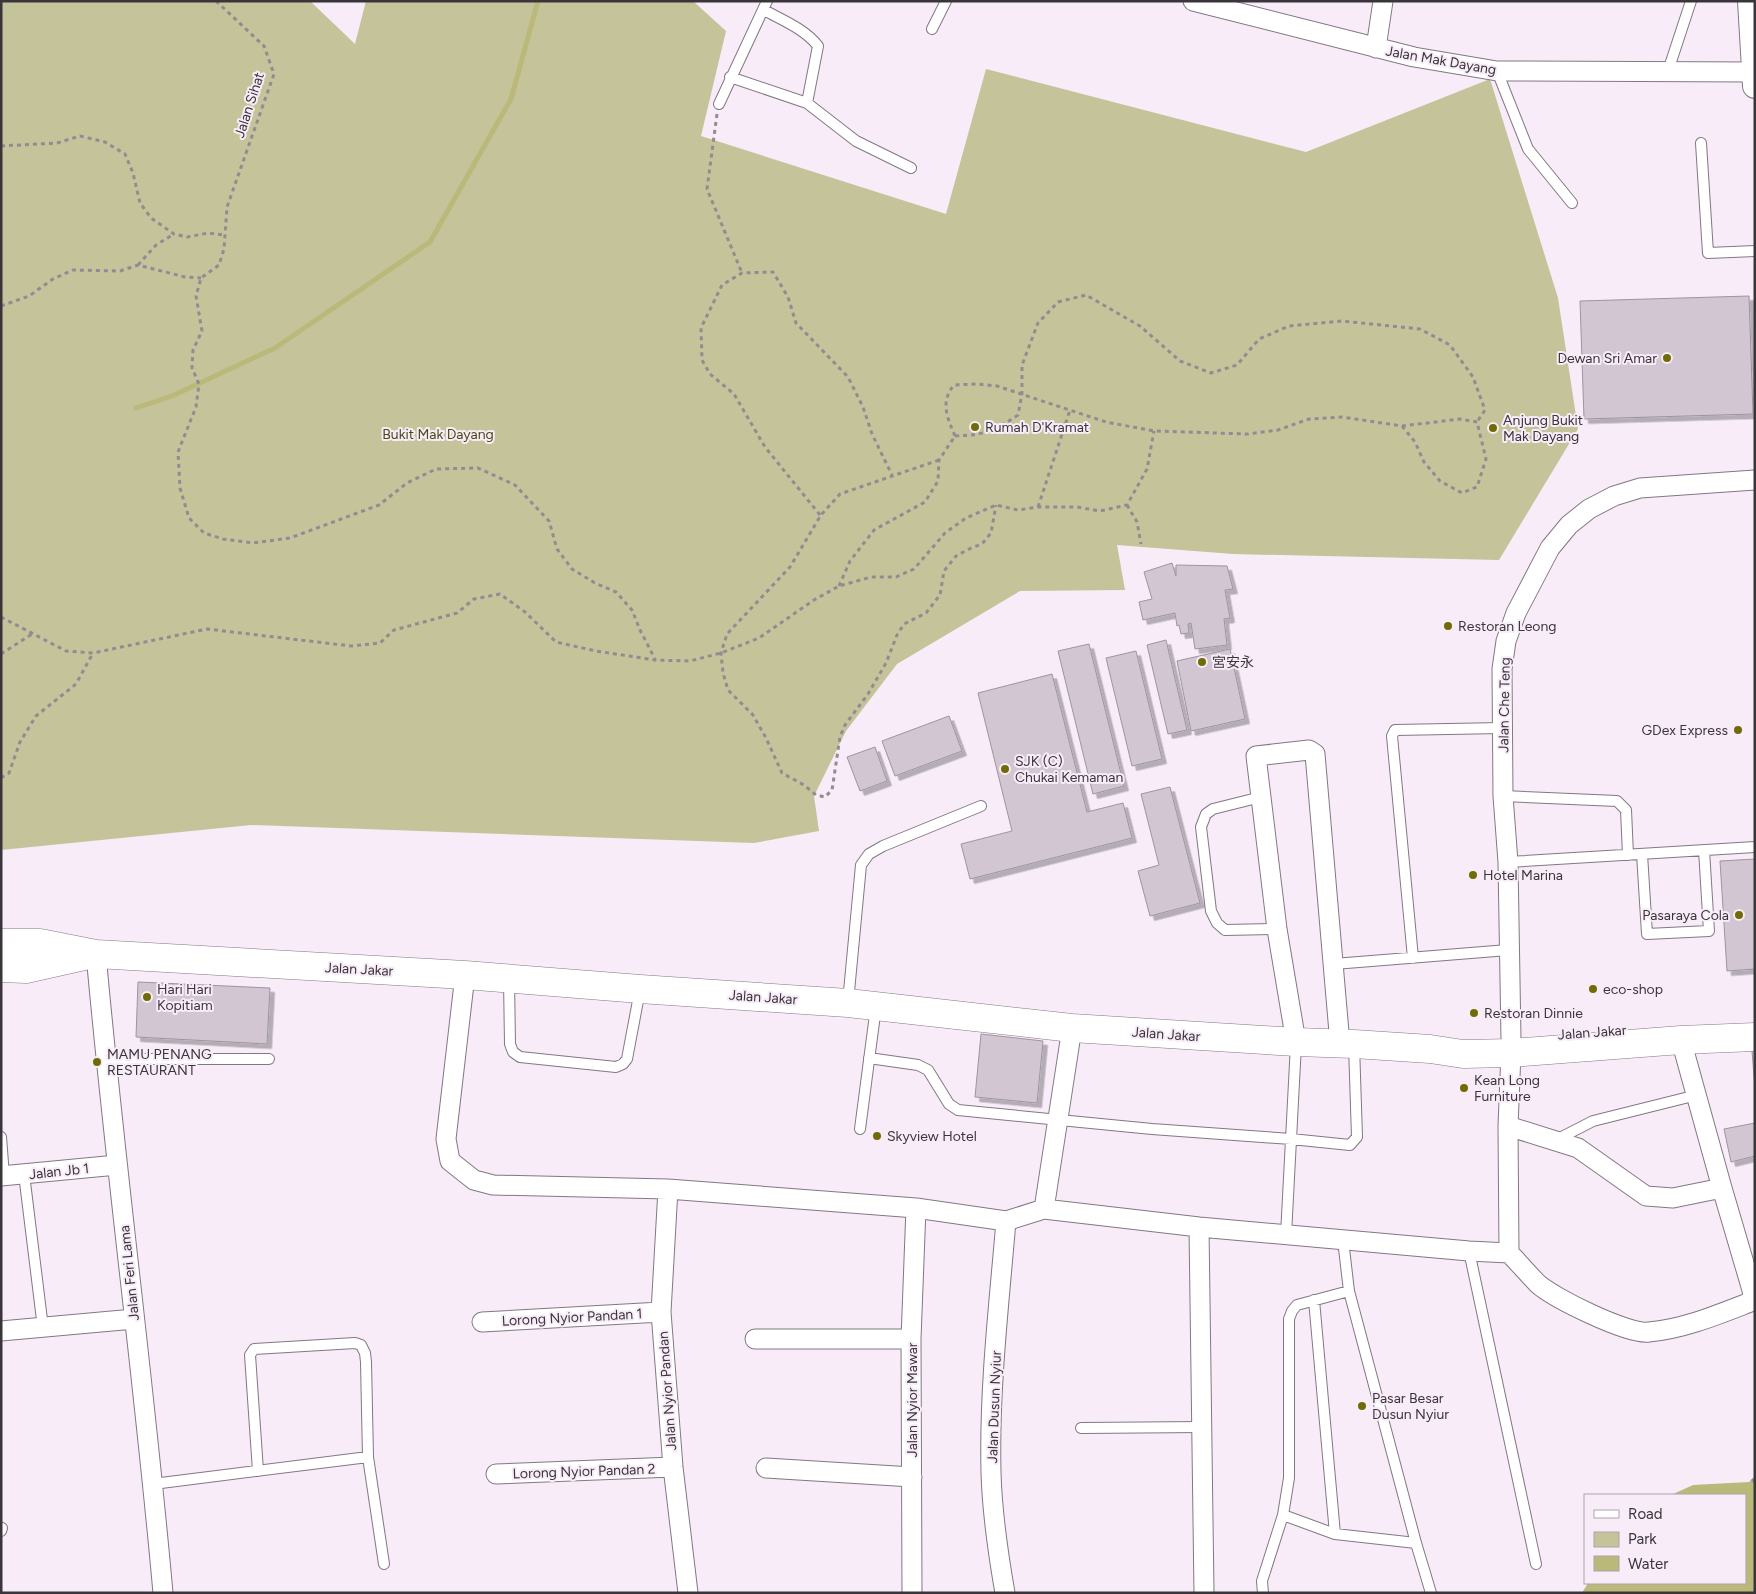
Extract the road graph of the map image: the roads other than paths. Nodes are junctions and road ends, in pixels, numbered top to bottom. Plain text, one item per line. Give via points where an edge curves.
1 (946, 1) edge
2 (1194, 1) edge
3 (1383, 1) edge
4 (1691, 1) edge
5 (766, 6) edge
6 (1751, 10) edge
7 (932, 29) dead end
8 (1376, 48) junction
9 (1497, 71) junction
10 (1668, 71) junction
11 (730, 77) junction
12 (1754, 79) edge
13 (807, 103) junction
14 (718, 104) road end
15 (1701, 143) dead end
16 (911, 168) dead end
17 (1572, 203) dead end
18 (1755, 251) edge
19 (1755, 480) edge
20 (1502, 728) junction
21 (1503, 796) junction
22 (1260, 797) junction
23 (981, 806) dead end
24 (1755, 847) edge
25 (1704, 850) junction
26 (1642, 854) junction
27 (1628, 855) junction
28 (1508, 862) junction
29 (1277, 929) junction
30 (1, 943) edge
31 (1508, 950) junction
32 (96, 954) junction
33 (1413, 958) junction
34 (1334, 964) junction
35 (1, 968) edge
36 (465, 975) junction
37 (509, 978) junction
38 (640, 989) junction
39 (848, 1003) junction
40 (876, 1006) junction
41 (1755, 1022) edge
42 (1072, 1028) junction
43 (1755, 1037) edge
44 (1681, 1040) junction
45 (1296, 1042) junction
46 (1347, 1044) junction
47 (1511, 1046) junction
48 (869, 1058) junction
49 (105, 1059) junction
50 (269, 1060) dead end
51 (1697, 1095) junction
52 (1057, 1120) junction
53 (1508, 1126) junction
54 (860, 1129) dead end
55 (1, 1137) edge
56 (1292, 1139) junction
57 (1554, 1140) junction
58 (117, 1165) junction
59 (24, 1174) junction
60 (2, 1176) edge
61 (1722, 1188) junction
62 (668, 1189) junction
63 (916, 1208) junction
64 (1044, 1209) junction
65 (1006, 1222) junction
66 (1199, 1227) junction
67 (1286, 1235) junction
68 (1343, 1240) junction
69 (1469, 1251) junction
70 (1509, 1253) junction
71 (1348, 1291) junction
72 (1314, 1300) junction
73 (661, 1312) junction
74 (134, 1319) junction
75 (482, 1322) dead end
76 (43, 1328) junction
77 (1, 1331) edge
78 (911, 1338) junction
79 (755, 1339) dead end
80 (1202, 1427) junction
81 (1081, 1428) dead end
82 (368, 1457) junction
83 (672, 1467) junction
84 (766, 1468) dead end
85 (258, 1471) junction
86 (496, 1474) dead end
87 (912, 1477) junction
88 (154, 1484) junction
89 (1283, 1515) junction
90 (1335, 1534) junction
91 (1416, 1543) junction
92 (384, 1564) dead end
93 (1536, 1564) dead end
94 (163, 1593) edge
95 (688, 1593) edge
96 (912, 1593) edge
97 (1005, 1593) edge
98 (1204, 1593) edge
99 (1264, 1593) edge
100 (1432, 1593) edge

1 - 7 lane
2 - 8 street, Jalan Mak Dayang
3 - 8 street
4 - 10 lane
5 - 11 lane
5 - 13 lane via 812,38 818,46
6 - 12 street
8 - 9 street, Jalan Mak Dayang via 1414,58
9 - 10 street, Jalan Mak Dayang
9 - 17 lane via 1528,149
10 - 12 street, Jalan Mak Dayang
11 - 13 lane
11 - 14 lane
13 - 16 lane via 856,141
15 - 18 lane via 1708,254
19 - 20 street, Jalan Che Teng via 1640,488 1614,496 1589,509 1570,525 1550,548 1516,613 1506,641 1502,669
20 - 21 street, Jalan Che Teng
20 - 33 lane via 1395,730 1392,736
21 - 27 lane via 1617,801 1626,810
21 - 28 street, Jalan Che Teng
22 - 29 street
22 - 29 lane via 1213,809 1206,814 1201,827 1211,911 1225,930
22 - 34 street via 1256,756 1310,750 1315,754
23 - 39 lane via 883,846 869,854 861,865
24 - 25 lane
25 - 26 lane
25 - 26 lane via 1709,931 1647,934
26 - 27 lane
27 - 28 lane
28 - 31 street, Jalan Che Teng
29 - 45 street
30 - 32 main road, Jalan Jakar via 40,943
31 - 33 lane
31 - 47 street, Jalan Che Teng
32 - 35 main road, Jalan Jakar via 26,969
32 - 36 main road, Jalan Jakar
32 - 49 street, Jalan Feri Lama
33 - 34 lane
34 - 46 street
36 - 37 main road, Jalan Jakar
36 - 62 street via 446,1139 450,1160 474,1180 493,1185
37 - 38 main road, Jalan Jakar
37 - 38 lane via 510,1044 513,1052 520,1057 616,1067 627,1059
38 - 39 main road, Jalan Jakar
39 - 40 main road, Jalan Jakar
40 - 42 main road, Jalan Jakar
40 - 48 lane
41 - 47 main road, Jalan Jakar
42 - 45 main road, Jalan Jakar
42 - 52 street
43 - 44 main road, Jalan Jakar
44 - 47 main road, Jalan Jakar
44 - 51 street
45 - 46 main road, Jalan Jakar
45 - 56 lane
46 - 47 main road, Jalan Jakar via 1463,1054
46 - 56 lane via 1357,1137 1350,1145
47 - 53 street, Jalan Che Teng
48 - 52 lane via 918,1065 928,1070 949,1104 958,1110
48 - 54 lane
49 - 50 lane
49 - 58 street, Jalan Feri Lama
51 - 57 lane via 1593,1121
51 - 61 street
52 - 56 lane
52 - 64 street
53 - 57 street
53 - 70 street, Jalan Che Teng
55 - 60 lane
56 - 67 lane
57 - 61 street via 1578,1148 1646,1196 1674,1198
58 - 59 street, Jalan Jb 1
58 - 74 street, Jalan Feri Lama
59 - 60 street, Jalan Jb 1
59 - 76 lane
61 - 70 street via 1752,1298 1748,1304 1684,1325 1647,1333 1624,1328 1539,1284
62 - 63 street
62 - 73 street, Jalan Nyior Pandan
63 - 65 street
63 - 78 street, Jalan Nyior Mawar
64 - 65 street
64 - 66 street
65 - 97 street, Jalan Dusun Nyiur via 992,1388 991,1473
66 - 67 street
66 - 80 street
67 - 68 street
68 - 69 street
68 - 71 lane
69 - 70 street
69 - 93 lane
71 - 72 lane
71 - 91 lane
72 - 89 lane via 1297,1305 1289,1319 1289,1478
72 - 90 lane
73 - 75 street, Lorong Nyior Pandan 1
73 - 83 street, Jalan Nyior Pandan
74 - 76 street
74 - 88 street, Jalan Feri Lama
76 - 77 street
78 - 79 street
78 - 87 street, Jalan Nyior Mawar
80 - 81 lane
80 - 98 street
82 - 85 lane
82 - 85 lane via 366,1362 361,1344 254,1349 250,1355
82 - 92 lane
83 - 86 street, Lorong Nyior Pandan 2
83 - 95 street, Jalan Nyior Pandan
84 - 87 street
85 - 88 lane
87 - 96 street, Jalan Nyior Mawar
88 - 94 street, Jalan Feri Lama
89 - 90 lane
89 - 99 lane via 1262,1581
90 - 91 lane
91 - 100 lane

